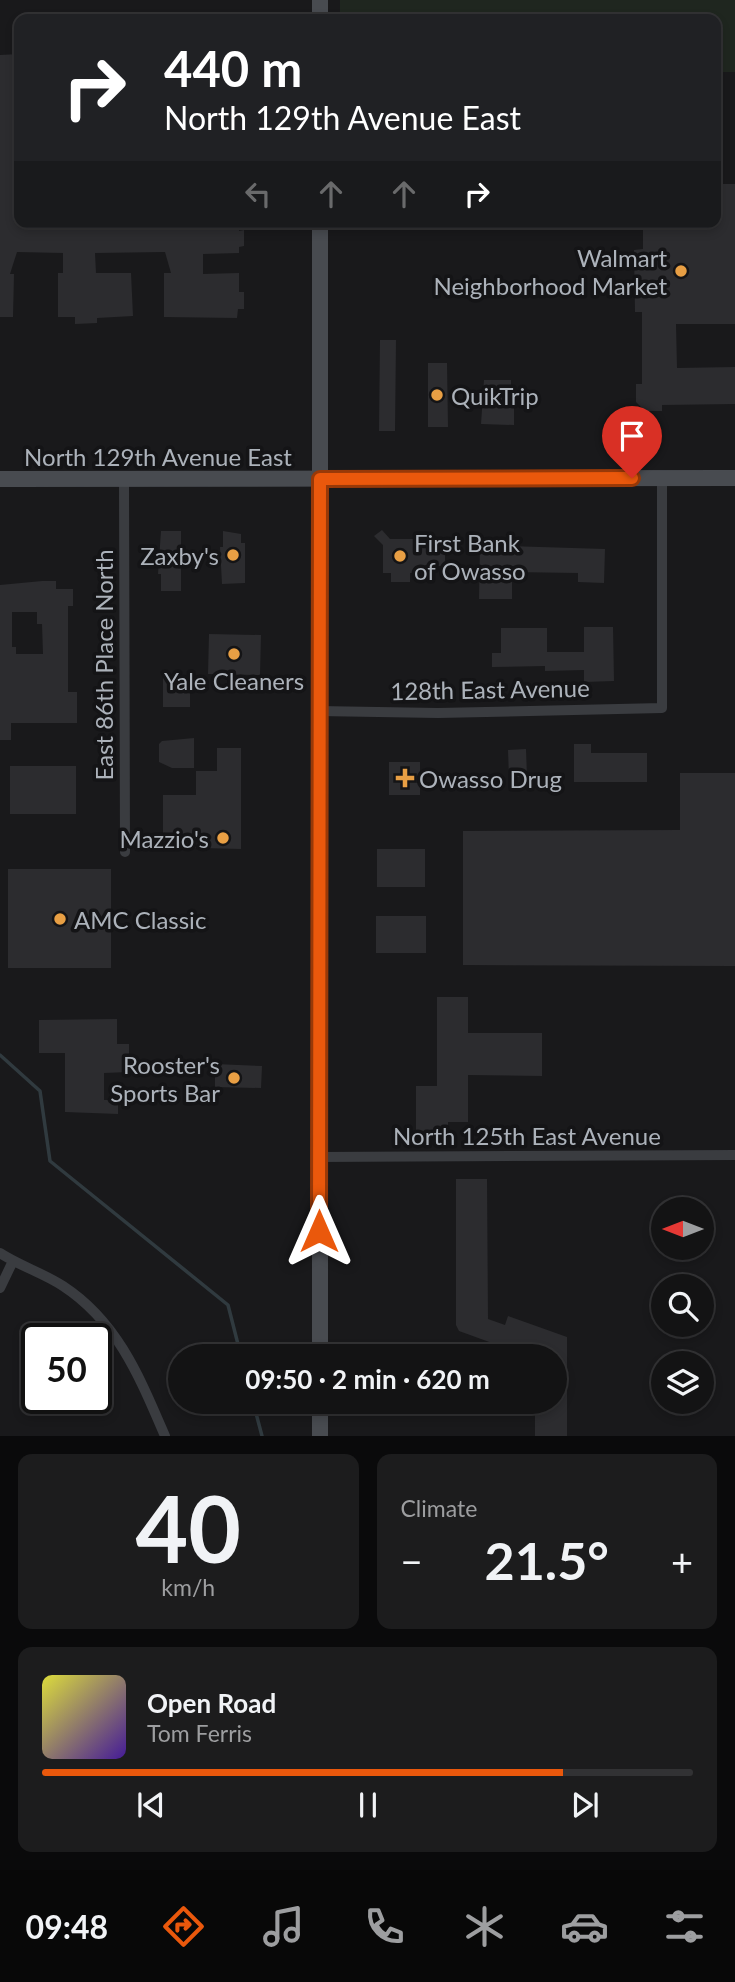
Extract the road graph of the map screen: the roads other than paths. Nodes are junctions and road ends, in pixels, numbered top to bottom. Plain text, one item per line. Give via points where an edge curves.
1 (320, 228) edge
2 (662, 478) junction
3 (735, 478) edge
4 (0, 479) edge
5 (124, 479) junction
6 (320, 479) junction
7 (318, 711) junction
8 (125, 852) dead end
9 (735, 1155) edge
10 (319, 1157) junction
11 (0, 1253) edge
12 (13, 1261) junction
13 (0, 1288) edge
14 (320, 1344) edge
15 (320, 1414) edge
16 (165, 1436) edge
17 (320, 1436) edge

1 - 6 main road
2 - 3 main road, North 129th Avenue East
2 - 6 main road, North 129th Avenue East
2 - 7 street, 128th East Avenue via 662,708
4 - 5 main road, North 129th Avenue East
5 - 6 main road, North 129th Avenue East
5 - 8 street, East 86th Place North
6 - 7 main road
7 - 10 main road
9 - 10 street, North 125th East Avenue
10 - 14 main road
11 - 12 street
12 - 13 street
12 - 16 street via 65,1287 108,1325 139,1376
15 - 17 main road

